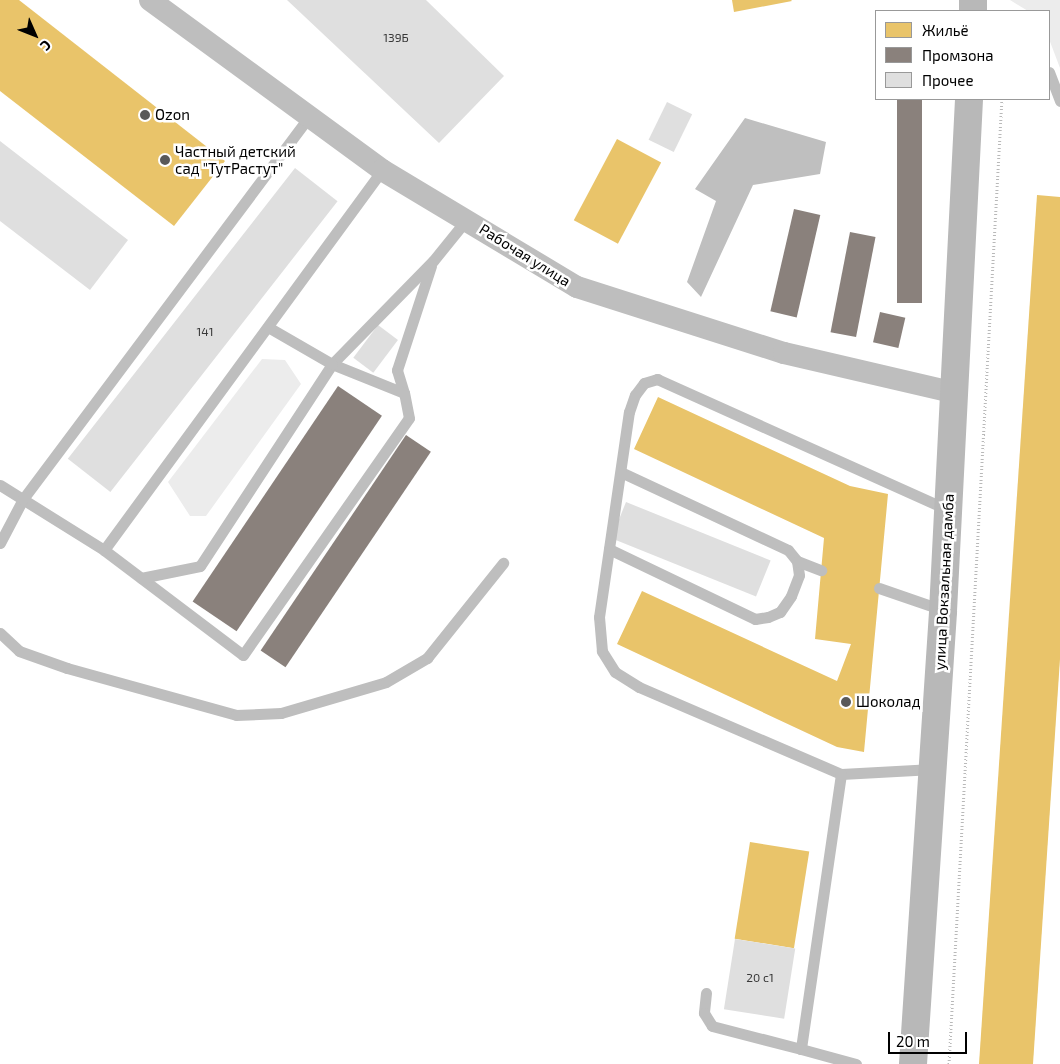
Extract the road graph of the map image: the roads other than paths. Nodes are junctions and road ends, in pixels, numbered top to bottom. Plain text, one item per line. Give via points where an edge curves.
1 (150, 0) edge
2 (1050, 75) edge
3 (969, 100) edge
4 (1060, 101) edge
5 (310, 117) junction
6 (382, 170) junction
7 (467, 220) junction
8 (433, 261) junction
9 (268, 327) junction
10 (332, 364) junction
11 (404, 392) junction
12 (956, 393) junction
13 (621, 472) junction
14 (0, 485) edge
15 (23, 499) junction
16 (948, 510) junction
17 (0, 542) edge
18 (609, 549) junction
19 (104, 550) junction
20 (797, 561) junction
21 (503, 563) dead end
22 (821, 570) dead end
23 (141, 578) junction
24 (879, 588) dead end
25 (944, 611) junction
26 (0, 633) edge
27 (933, 769) junction
28 (841, 774) junction
29 (706, 993) dead end
30 (801, 1048) junction
31 (856, 1064) edge
32 (913, 1064) edge

1 - 5 street, Рабочая улица
2 - 4 lane
3 - 12 street, улица Вокзальная дамба
5 - 6 street, Рабочая улица
5 - 15 lane
6 - 7 street, Рабочая улица
6 - 9 lane
7 - 8 lane
7 - 12 street, Рабочая улица via 577,287 784,353
8 - 10 lane
8 - 11 lane via 397,370
9 - 10 lane
9 - 19 lane
10 - 11 lane
10 - 23 lane via 200,566
11 - 23 lane via 409,418 243,655
12 - 16 street, улица Вокзальная дамба
13 - 16 lane via 629,412 635,395 644,383 657,379
13 - 18 lane
13 - 20 lane via 788,550
14 - 15 lane
15 - 17 lane
15 - 19 lane
16 - 25 street, улица Вокзальная дамба
18 - 20 lane via 755,619 780,612 792,596 799,575
18 - 28 lane via 599,617 602,651 615,672 638,687
19 - 23 lane
20 - 22 lane
21 - 26 lane via 427,658 386,682 282,713 236,715 67,668 19,651
24 - 25 lane
25 - 27 street, улица Вокзальная дамба
27 - 28 lane
27 - 32 street, улица Вокзальная дамба
28 - 30 lane
29 - 30 lane via 704,1013 712,1026
30 - 31 lane

